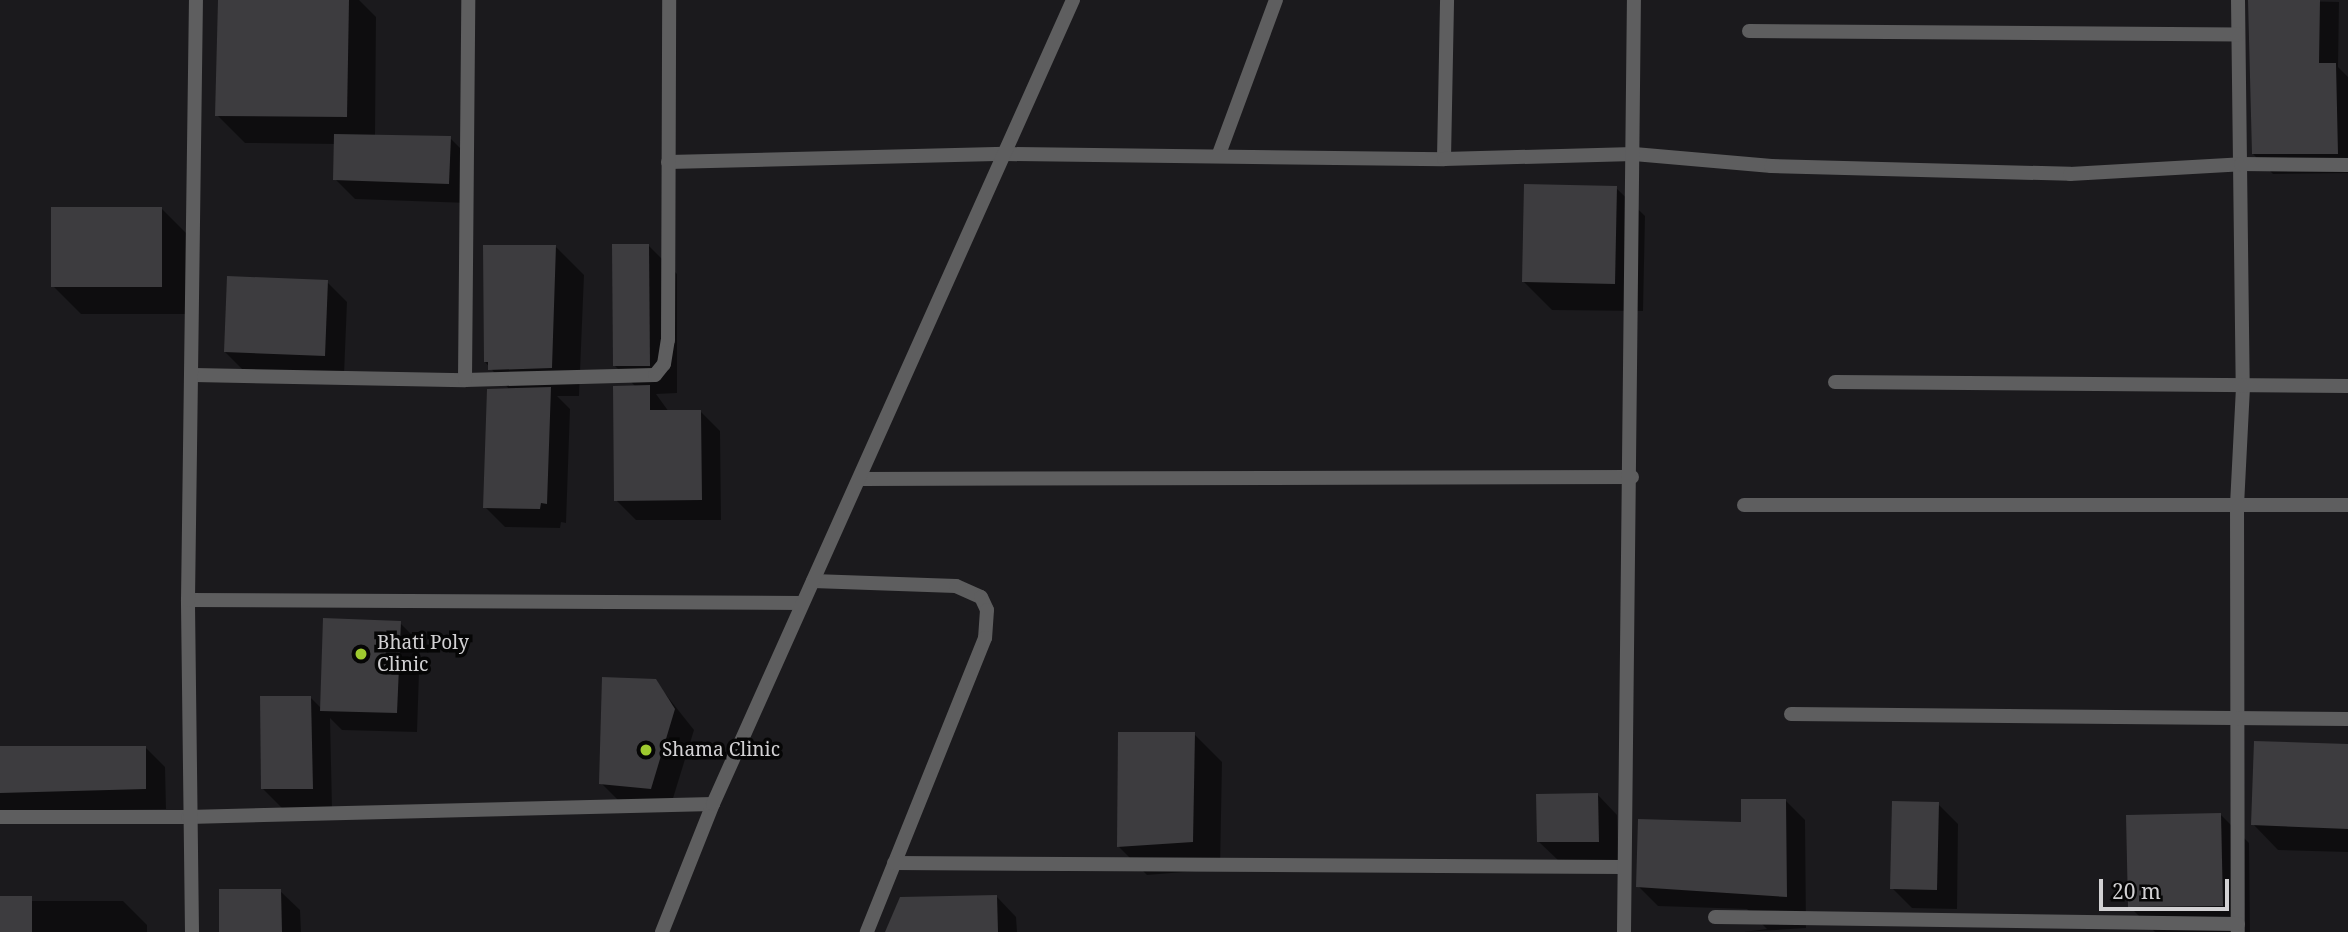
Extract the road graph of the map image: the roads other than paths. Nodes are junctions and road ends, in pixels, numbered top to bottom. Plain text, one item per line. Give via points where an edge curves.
1 (196, 0) edge
2 (468, 0) edge
3 (669, 0) edge
4 (1073, 0) edge
5 (1276, 0) edge
6 (1447, 0) edge
7 (1634, 0) edge
8 (2238, 0) edge
9 (1749, 31) dead end
10 (2238, 34) junction
11 (1006, 154) junction
12 (1219, 154) junction
13 (1634, 154) junction
14 (1444, 159) junction
15 (668, 162) junction
16 (2241, 164) junction
17 (2348, 164) edge
18 (194, 375) junction
19 (465, 380) junction
20 (1835, 383) dead end
21 (2348, 386) edge
22 (2243, 387) junction
23 (1632, 477) junction
24 (861, 479) junction
25 (1744, 505) dead end
26 (2237, 505) junction
27 (2348, 505) edge
28 (813, 581) junction
29 (188, 600) junction
30 (802, 603) junction
31 (1791, 714) dead end
32 (2236, 719) junction
33 (2348, 719) edge
34 (713, 804) junction
35 (0, 817) edge
36 (188, 817) junction
37 (894, 863) junction
38 (1623, 867) junction
39 (1715, 917) dead end
40 (2238, 928) edge
41 (192, 932) edge
42 (662, 932) edge
43 (867, 932) edge
44 (1624, 932) edge

1 - 18 street
2 - 19 street
3 - 15 street
4 - 11 street
5 - 12 street
6 - 14 street
7 - 13 street
8 - 10 street
9 - 10 street
10 - 16 street
11 - 12 street
11 - 15 street
11 - 24 street
12 - 14 street
13 - 14 street
13 - 16 street via 1771,166 2070,174
13 - 23 street
15 - 19 street via 668,340 664,364 655,375
16 - 17 street
16 - 22 street
18 - 19 street
18 - 29 street
20 - 22 street
21 - 22 street
22 - 26 street
23 - 24 street
23 - 38 street
24 - 28 street
25 - 26 street
26 - 27 street
26 - 32 street
28 - 30 street
28 - 37 street via 956,586 981,597 987,610 985,638
29 - 30 street
29 - 36 street
30 - 34 street
31 - 32 street
32 - 33 street
32 - 40 street
34 - 36 street
34 - 42 street
35 - 36 street
36 - 41 street
37 - 38 street
37 - 43 street
38 - 44 street
39 - 40 street

